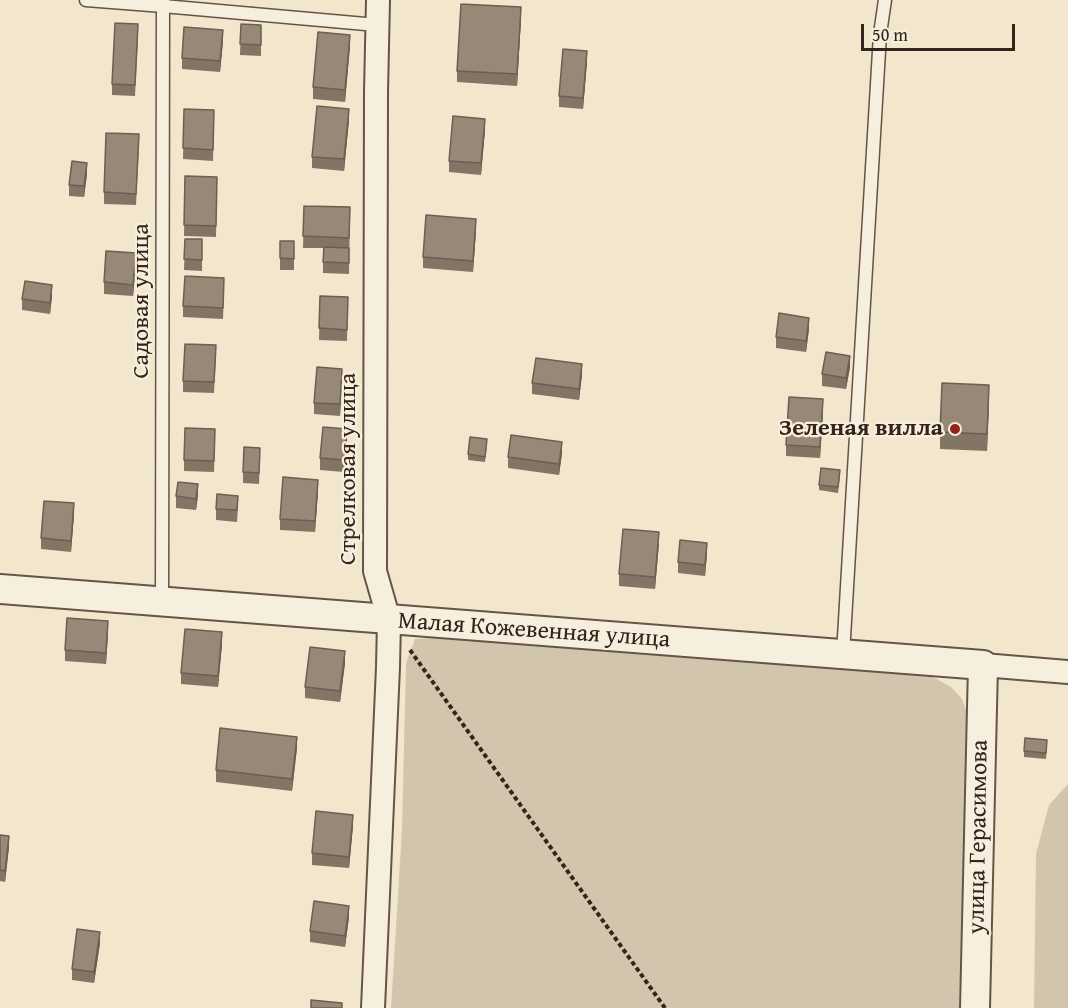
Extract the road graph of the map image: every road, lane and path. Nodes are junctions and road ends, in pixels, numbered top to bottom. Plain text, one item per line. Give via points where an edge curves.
1 (86, 0) edge
2 (378, 0) edge
3 (885, 0) edge
4 (163, 3) edge
5 (377, 25) junction
6 (0, 590) edge
7 (162, 603) junction
8 (389, 620) junction
9 (843, 654) junction
10 (982, 665) junction
11 (1068, 672) edge
12 (373, 1008) edge
13 (664, 1008) edge
14 (975, 1008) edge

1 - 4 lane
2 - 5 street, Стрелковая улица
3 - 9 lane
4 - 5 lane
4 - 7 lane, Садовая улица
5 - 8 street, Стрелковая улица via 375,571
6 - 7 street, Малая Кожевенная улица
7 - 8 street, Малая Кожевенная улица
8 - 9 street, Малая Кожевенная улица
8 - 12 street, Стрелковая улица
8 - 13 path
9 - 10 street, Малая Кожевенная улица
10 - 11 street, Малая Кожевенная улица
10 - 14 street, улица Герасимова

